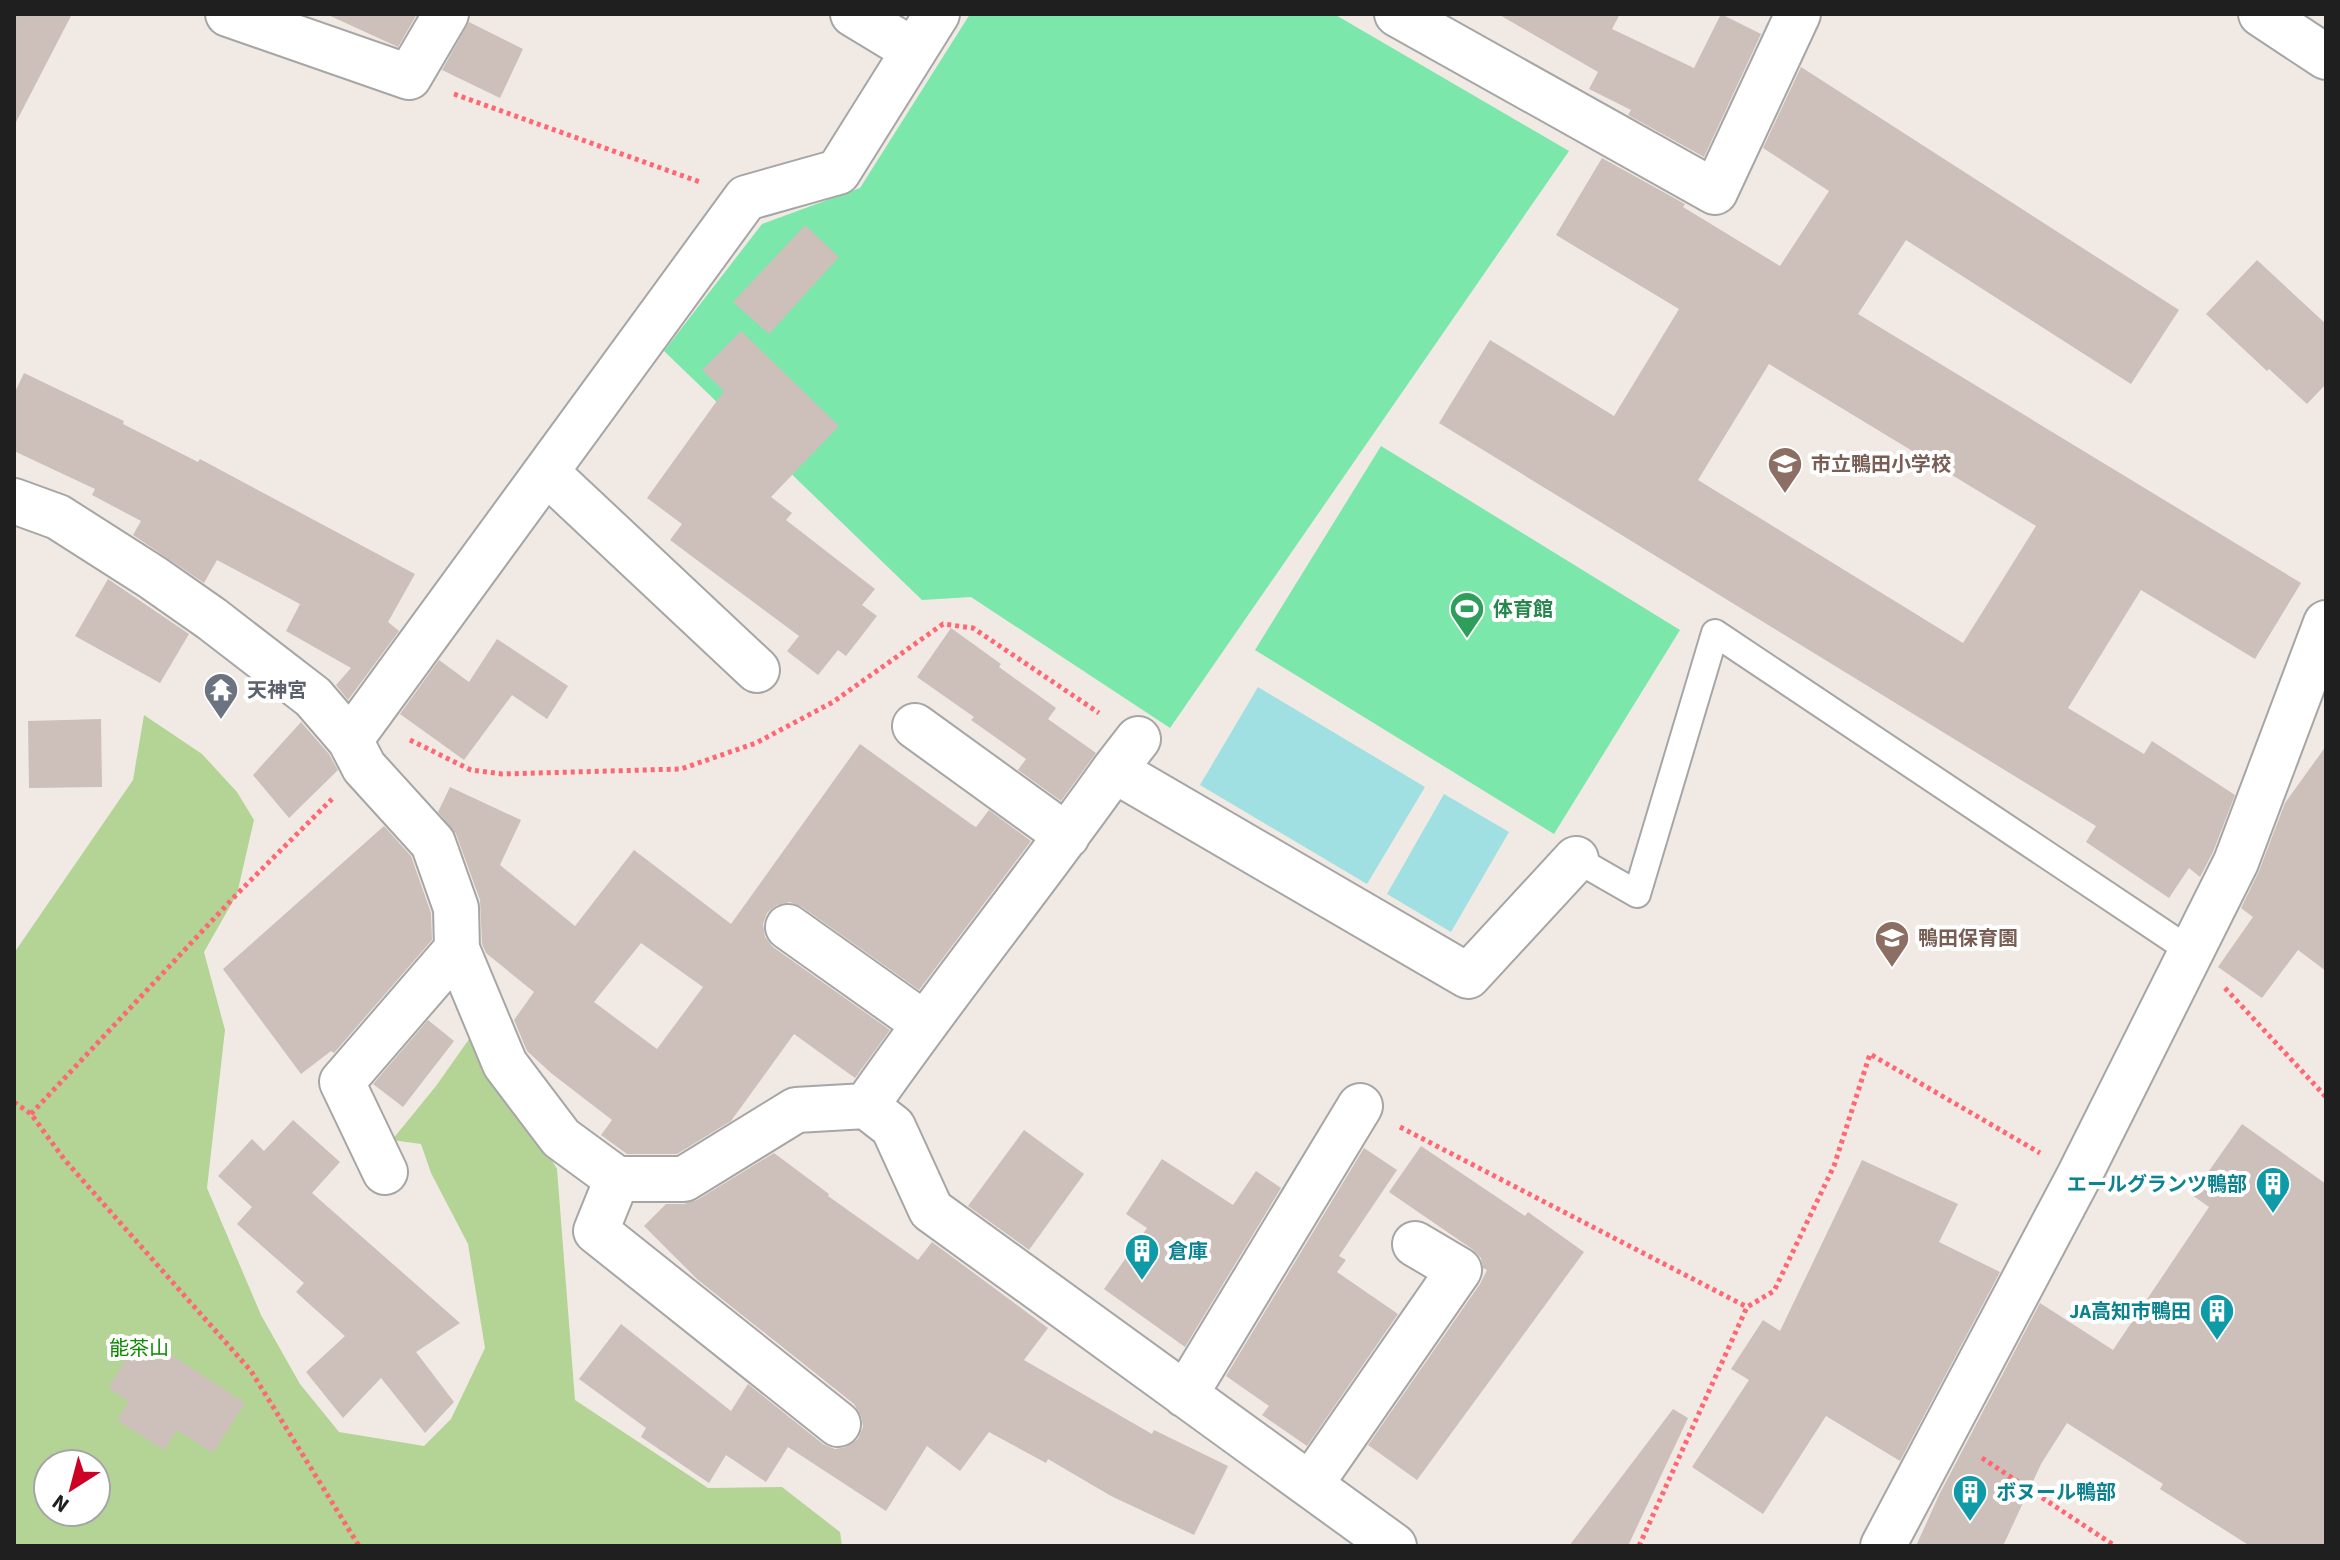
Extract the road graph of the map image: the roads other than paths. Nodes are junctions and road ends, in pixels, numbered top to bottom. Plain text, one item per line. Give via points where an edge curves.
1 (228, 14) edge
2 (446, 14) edge
3 (853, 14) edge
4 (937, 14) edge
5 (1397, 14) edge
6 (1798, 14) edge
7 (2261, 14) edge
8 (914, 51) junction
9 (2326, 57) edge
10 (546, 472) junction
11 (14, 501) edge
12 (2326, 623) edge
13 (757, 670) dead end
14 (915, 726) dead end
15 (357, 754) junction
16 (1067, 836) junction
17 (1576, 859) joint
18 (788, 927) dead end
19 (457, 949) junction
20 (2192, 952) junction
21 (923, 1023) junction
22 (866, 1106) junction
23 (1360, 1106) road end
24 (385, 1172) dead end
25 (617, 1179) junction
26 (1415, 1244) dead end
27 (1185, 1395) junction
28 (838, 1424) dead end
29 (1310, 1485) junction
30 (1394, 1546) edge
31 (1883, 1546) edge

1 - 2 street via 409,77
3 - 8 street
4 - 8 street
5 - 6 street via 1715,192
7 - 9 street
8 - 10 street via 838,172 746,198
10 - 13 street
10 - 15 street
11 - 15 street via 58,517 212,619 313,697
12 - 20 street via 2236,862
14 - 16 street
15 - 19 street via 433,843 456,908
16 - 17 street via 1126,754 1468,976
16 - 21 street
17 - 20 lane via 1637,894 1715,633
18 - 21 street
19 - 24 street via 342,1082
19 - 25 street via 505,1064 561,1138
20 - 31 street
21 - 22 street
22 - 25 street via 796,1110 684,1179
22 - 27 street via 893,1127 931,1210
23 - 27 street
25 - 28 street via 596,1231
26 - 29 street via 1459,1270
27 - 29 street
29 - 30 street

